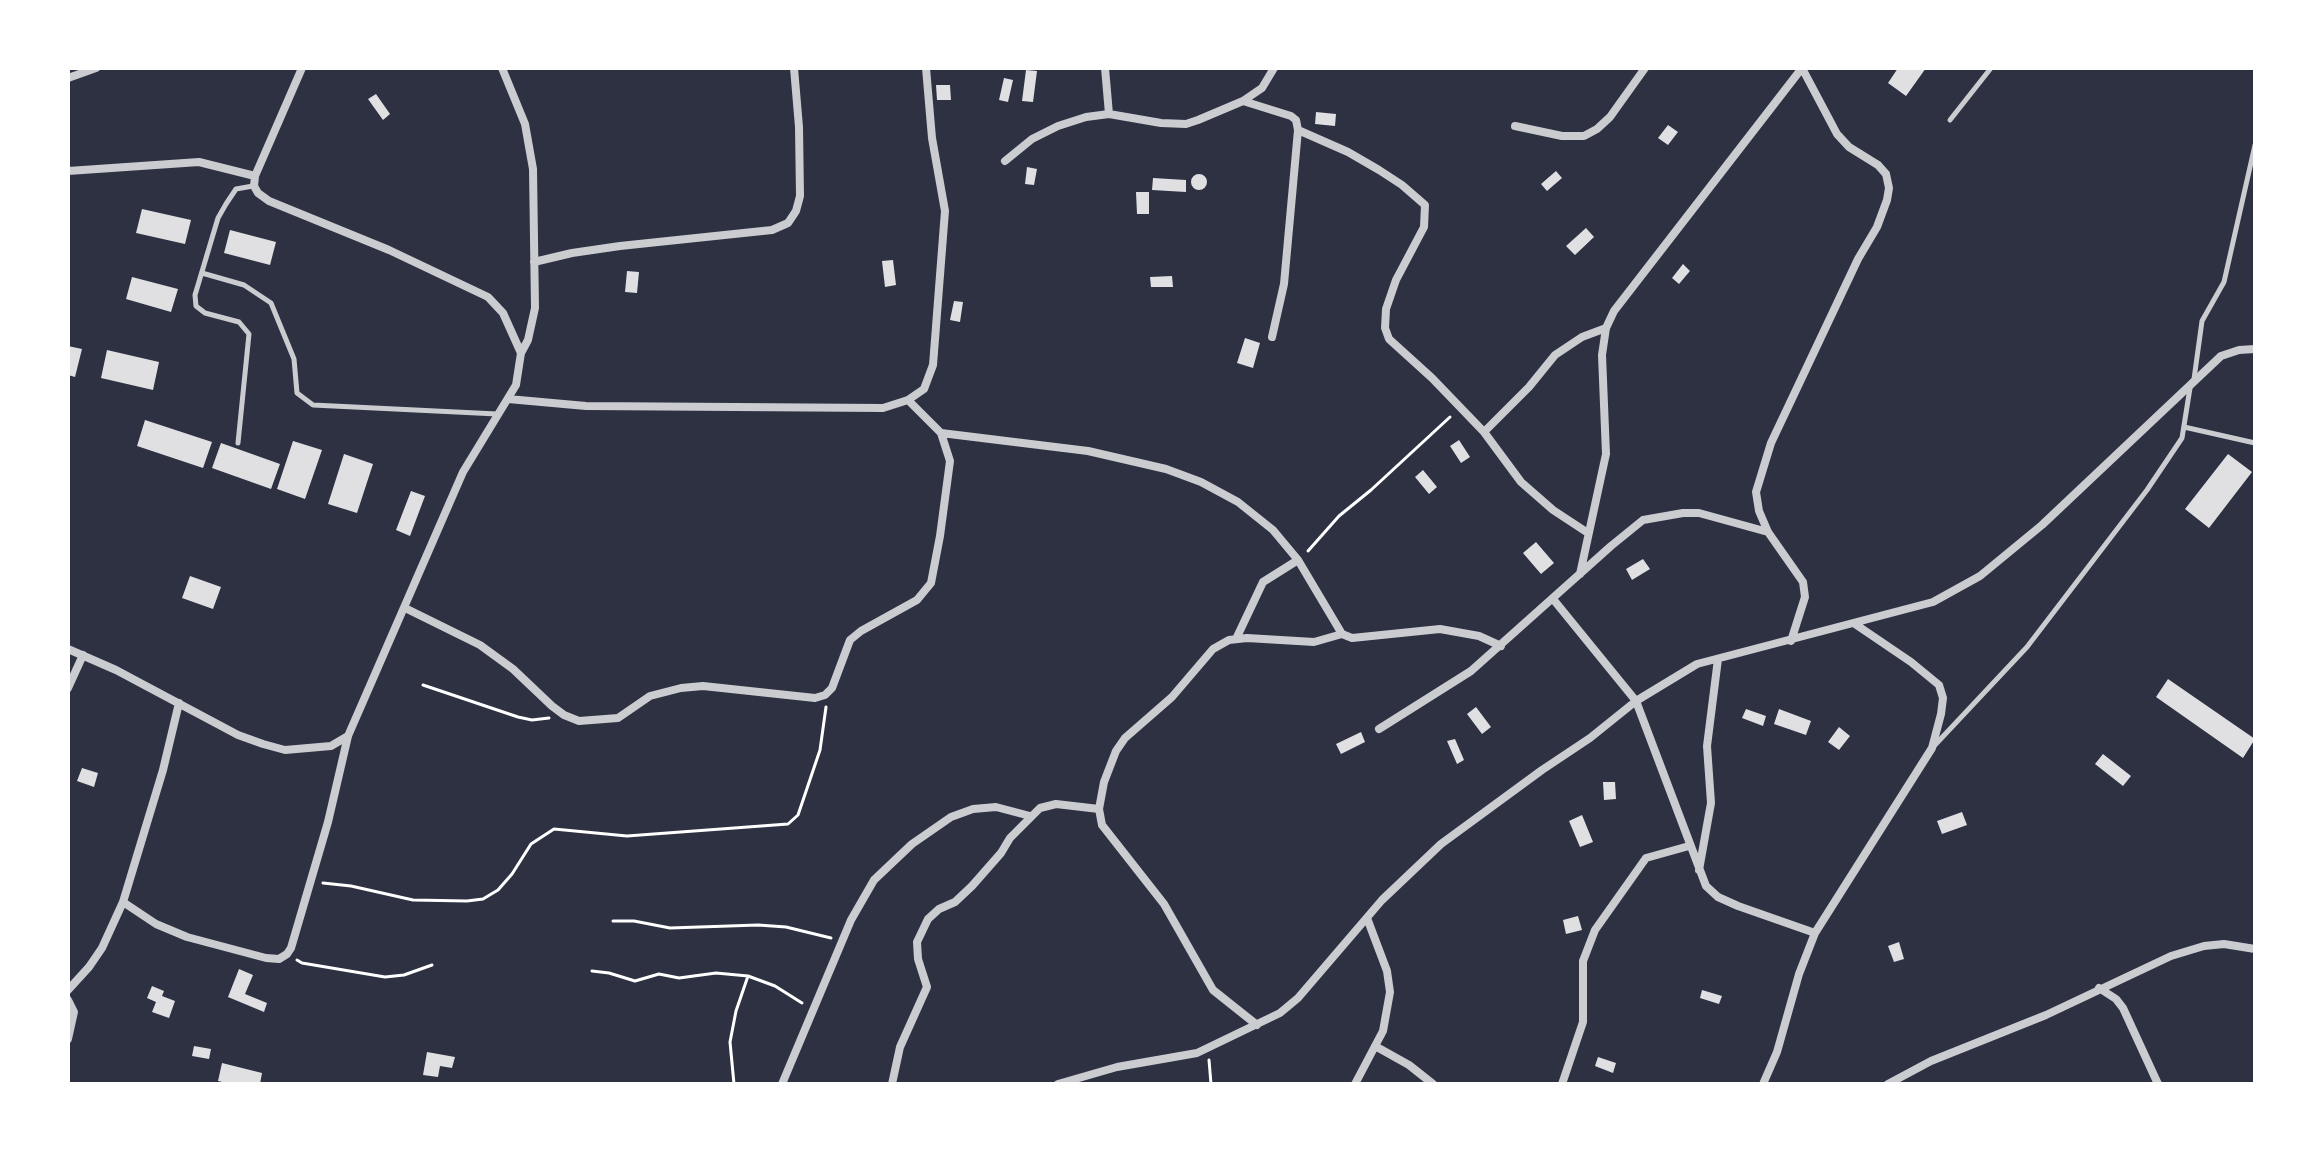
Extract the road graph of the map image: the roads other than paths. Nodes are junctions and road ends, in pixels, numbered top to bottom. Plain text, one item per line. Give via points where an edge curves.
1 (96, 68) edge
2 (302, 68) edge
3 (502, 68) edge
4 (794, 68) edge
5 (926, 68) edge
6 (1105, 68) edge
7 (1274, 68) edge
8 (1645, 68) edge
9 (1802, 68) edge
10 (1991, 68) edge
11 (68, 78) edge
12 (1243, 101) junction
13 (1109, 114) junction
14 (1950, 120) dead end
15 (1515, 126) dead end
16 (1298, 130) junction
17 (2255, 145) edge
18 (1005, 161) dead end
19 (68, 171) edge
20 (254, 181) junction
21 (534, 262) junction
22 (202, 273) junction
23 (1606, 328) junction
24 (1272, 337) dead end
25 (2255, 349) edge
26 (521, 353) junction
27 (2191, 386) junction
28 (508, 399) junction
29 (908, 400) junction
30 (497, 414) junction
31 (2184, 427) junction
32 (1484, 432) junction
33 (941, 433) junction
34 (238, 443) dead end
35 (2255, 443) edge
36 (1768, 532) junction
37 (1588, 533) junction
38 (1298, 560) junction
39 (1580, 574) junction
40 (1553, 599) junction
41 (405, 608) junction
42 (1855, 624) junction
43 (1342, 634) junction
44 (1236, 639) junction
45 (1791, 641) junction
46 (1501, 646) junction
47 (68, 649) edge
48 (83, 655) junction
49 (1718, 659) junction
50 (68, 688) edge
51 (1636, 701) junction
52 (179, 703) junction
53 (1379, 729) dead end
54 (348, 736) junction
55 (1932, 748) junction
56 (1099, 809) junction
57 (1030, 816) junction
58 (1689, 846) junction
59 (1699, 871) junction
60 (123, 902) junction
61 (1367, 918) junction
62 (1815, 933) junction
63 (2255, 949) edge
64 (2099, 988) junction
65 (68, 990) edge
66 (68, 1000) edge
67 (1257, 1025) junction
68 (68, 1039) edge
69 (1375, 1046) junction
70 (782, 1084) edge
71 (892, 1084) edge
72 (1058, 1084) edge
73 (1355, 1084) edge
74 (1433, 1084) edge
75 (1562, 1084) edge
76 (1763, 1084) edge
77 (1888, 1084) edge
78 (2158, 1084) edge

1 - 11 street
2 - 20 street
3 - 21 street via 525,124 533,169
4 - 21 street via 800,196 788,223 772,230 620,246
5 - 29 street via 945,211 933,365 924,389
6 - 13 street
7 - 12 street via 1262,88
8 - 15 street via 1610,117 1584,136
9 - 23 street
9 - 36 street via 1837,134 1878,165 1889,188 1877,227 1767,454 1756,492
10 - 14 lane
12 - 13 street via 1186,124
12 - 16 street via 1291,116
13 - 18 street via 1058,126
16 - 24 street via 1284,284
16 - 32 street via 1379,170 1425,205 1424,227 1396,280 1385,328 1389,339
17 - 27 lane via 2224,282 2202,321
19 - 20 street via 199,162
20 - 22 lane via 236,189 218,218
20 - 26 street via 269,201 488,297 503,313
21 - 26 street via 535,308
22 - 30 lane via 244,285 271,303 294,359 297,393 313,405
22 - 34 lane via 196,306 239,322 249,334
23 - 32 street via 1555,355
23 - 37 street via 1606,454
25 - 27 street via 2221,356
26 - 28 street
27 - 31 lane
27 - 42 street via 1980,576 1933,602
28 - 29 street via 728,409 883,408
28 - 30 street
29 - 33 street
30 - 41 street via 463,472
31 - 35 lane
31 - 55 lane via 2176,449 2147,490 2027,647
32 - 37 street via 1521,482
33 - 38 street via 1088,451 1166,469 1238,502 1273,530
33 - 41 street via 950,461 931,583 917,600 850,640 825,695 692,687 660,691 618,718 579,721 538,695 480,645
36 - 39 street via 1699,513 1649,518
36 - 45 street via 1803,582 1805,597
37 - 39 street
38 - 43 street
38 - 44 street via 1263,582
39 - 40 street
40 - 46 street
40 - 51 street
41 - 54 street
42 - 45 street
42 - 55 street via 1939,685 1943,698
43 - 44 street via 1314,642
43 - 46 street via 1373,637 1440,629
44 - 56 street via 1213,649 1172,697 1125,738 1104,782
45 - 49 street
46 - 53 street
47 - 48 street
48 - 50 street
48 - 52 street
49 - 51 street via 1697,664
49 - 59 street via 1707,746 1711,803
51 - 58 street
51 - 61 street via 1441,844
52 - 54 street via 238,735 285,750 331,746
52 - 60 street
54 - 60 street via 289,952 279,959 266,958 187,937
55 - 62 street
56 - 57 street via 1056,804
56 - 67 street via 1102,825 1164,904 1213,990
57 - 70 street via 996,807 951,817 874,880
57 - 71 street via 972,886 922,927 918,959 927,987 900,1047
58 - 59 street
58 - 75 street via 1646,858 1595,930 1583,961 1583,1022
59 - 62 street via 1718,897
60 - 65 street via 102,948
61 - 67 street via 1298,998
61 - 69 street via 1390,992 1387,1018
62 - 76 street
63 - 64 street via 2204,946
64 - 77 street
64 - 78 street via 2123,1008
66 - 68 street via 74,1012
67 - 72 street via 1197,1053
69 - 73 street
69 - 74 street

